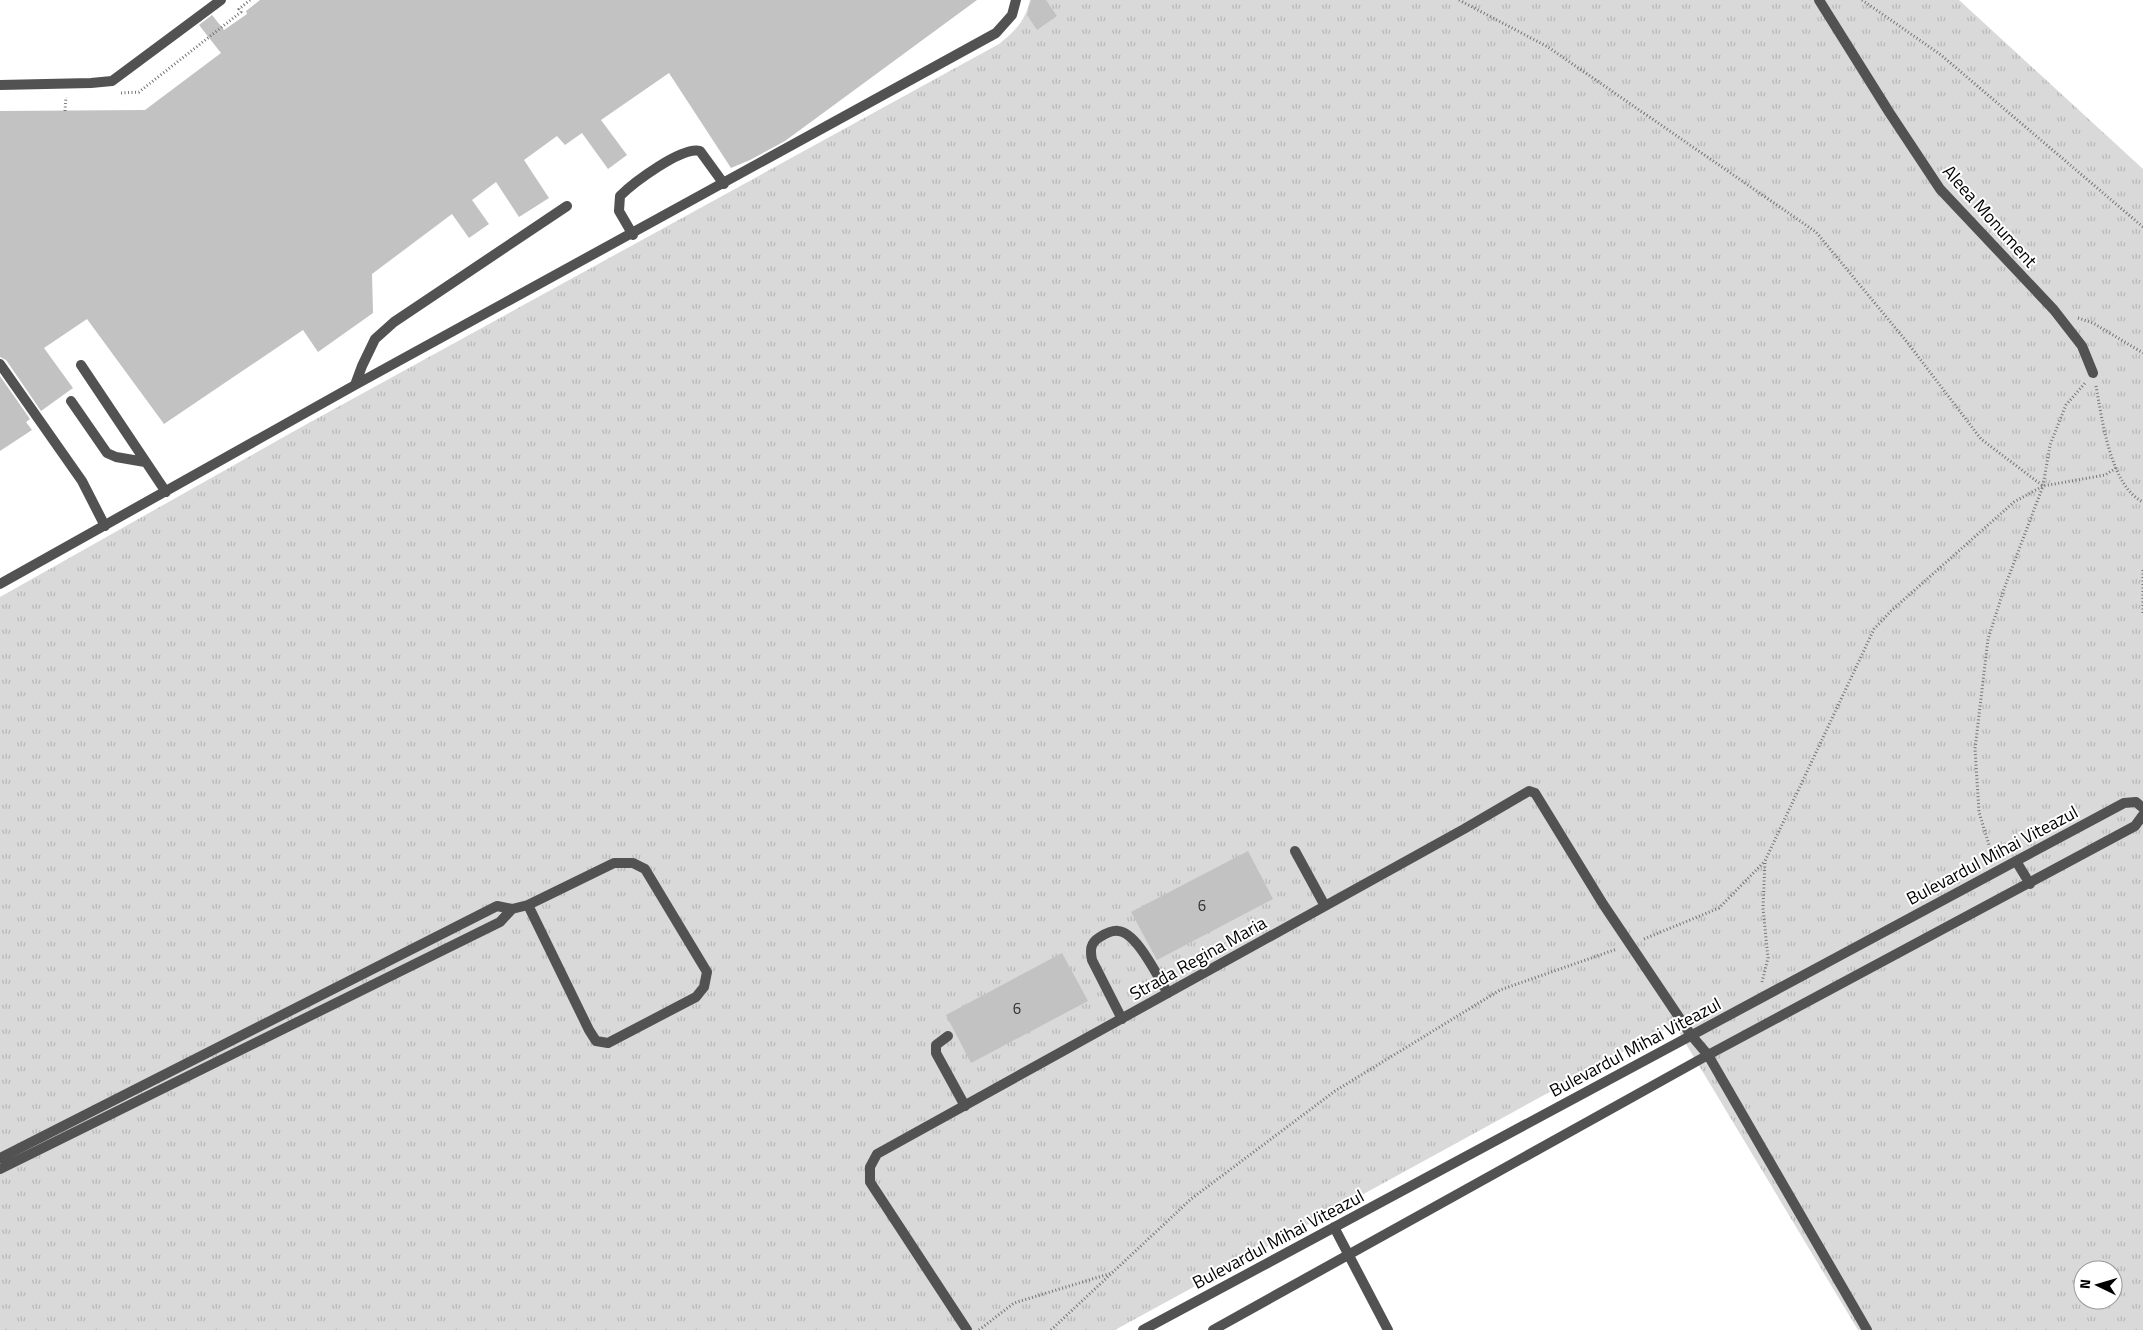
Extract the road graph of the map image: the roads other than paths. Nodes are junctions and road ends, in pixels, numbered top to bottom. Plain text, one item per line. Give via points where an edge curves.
1 (221, 0) edge
2 (1016, 0) edge
3 (1819, 0) edge
4 (0, 85) edge
5 (724, 184) junction
6 (567, 206) dead end
7 (633, 235) junction
8 (0, 364) edge
9 (81, 365) dead end
10 (2093, 373) road end
11 (355, 385) junction
12 (71, 401) dead end
13 (145, 462) junction
14 (166, 492) junction
15 (105, 526) junction
16 (0, 584) edge
17 (2143, 808) edge
18 (2143, 815) edge
19 (1295, 850) dead end
20 (2016, 861) junction
21 (2030, 884) junction
22 (528, 905) junction
23 (1325, 906) junction
24 (512, 909) junction
25 (1168, 993) junction
26 (1122, 1019) junction
27 (1691, 1034) junction
28 (948, 1036) dead end
29 (1708, 1055) junction
30 (965, 1106) junction
31 (0, 1158) edge
32 (0, 1170) edge
33 (1334, 1227) junction
34 (1349, 1256) junction
35 (967, 1330) edge
36 (1143, 1330) edge
37 (1213, 1330) edge
38 (1388, 1330) edge
39 (1867, 1330) edge

1 - 4 street via 112,81
2 - 5 street via 1012,15 996,34
3 - 10 street, Aleea Monument via 1940,189 2054,310 2082,346
5 - 7 street
5 - 7 street via 700,151 684,153 634,182 620,196 619,211
6 - 11 street via 394,322 375,339
7 - 11 street
8 - 15 street via 82,481
9 - 13 street
11 - 14 street
12 - 13 street via 107,453
13 - 14 street
14 - 15 street
15 - 16 street
17 - 20 street, Bulevardul Mihai Viteazul via 2136,802 2124,803
18 - 21 street via 2135,826
19 - 23 street
20 - 21 street
20 - 27 street, Bulevardul Mihai Viteazul
21 - 29 street
22 - 22 street via 614,863 633,863 645,869 707,972 704,987 696,997 608,1043 596,1041
22 - 24 street
23 - 25 street, Strada Regina Maria
23 - 27 street, Strada Regina Maria via 1529,791 1535,793 1603,904
24 - 31 street via 497,906
24 - 32 street via 500,922
25 - 26 street, Strada Regina Maria
25 - 26 street via 1128,934 1117,930 1106,934 1094,941 1090,951
26 - 30 street, Strada Regina Maria
27 - 29 street
27 - 33 street, Bulevardul Mihai Viteazul
28 - 30 street via 936,1045 936,1054
29 - 34 street
29 - 39 street
30 - 35 street, Strada Regina Maria via 877,1154 870,1167 870,1182
33 - 34 street
33 - 36 street, Bulevardul Mihai Viteazul
34 - 37 street
34 - 38 street

